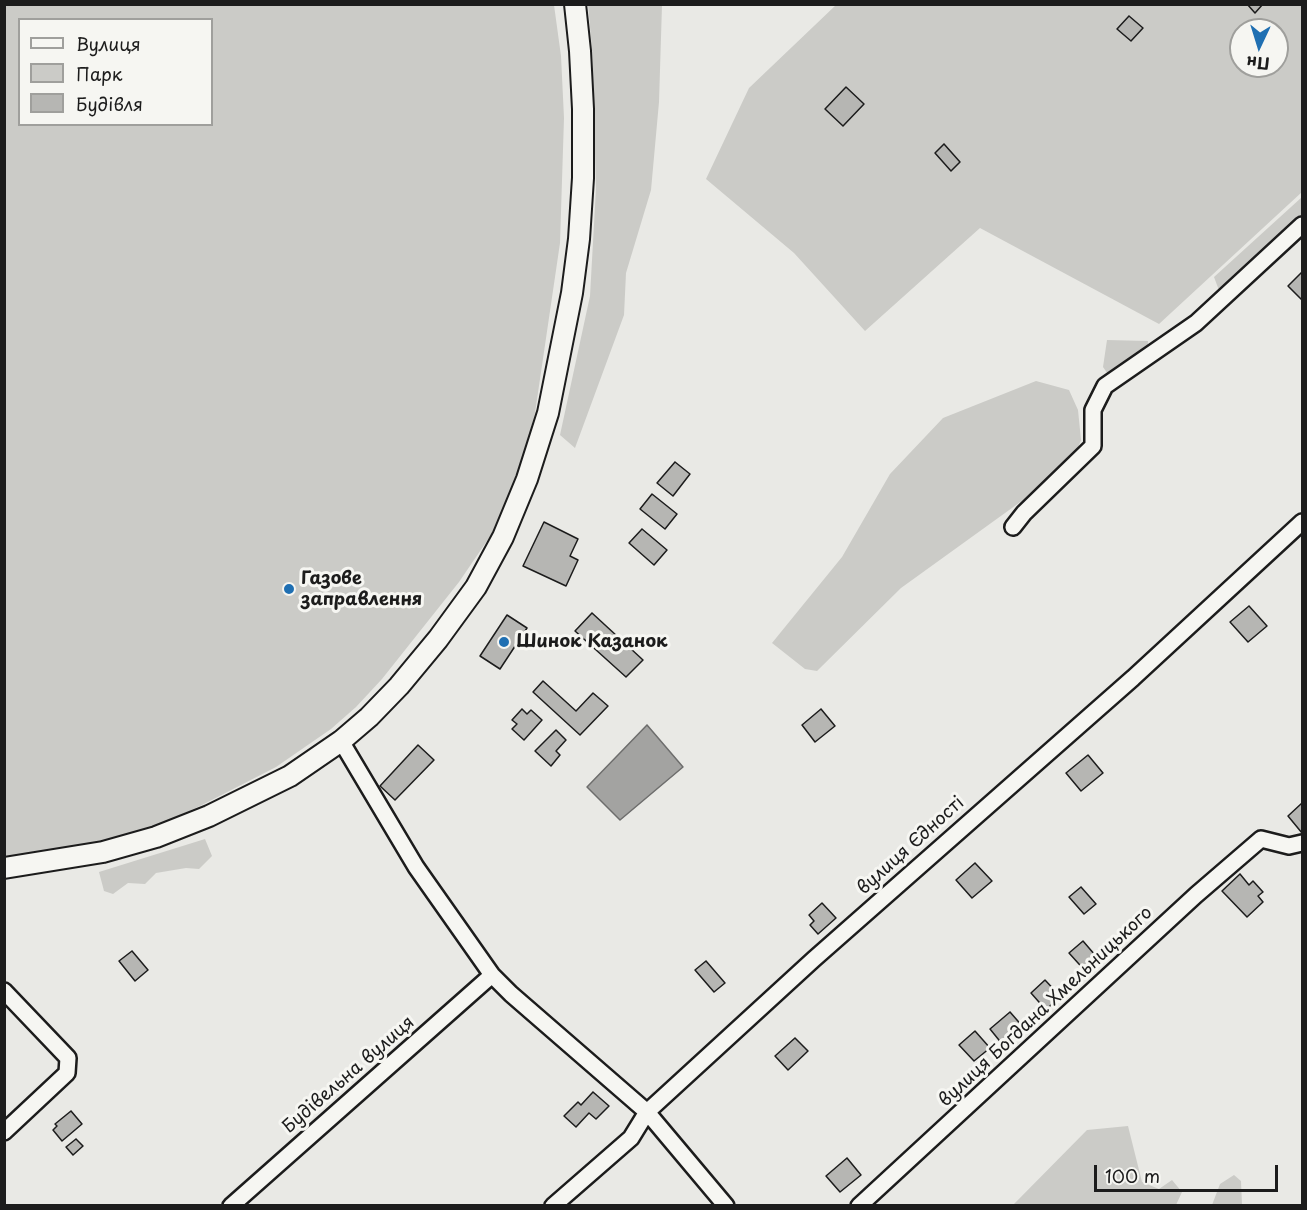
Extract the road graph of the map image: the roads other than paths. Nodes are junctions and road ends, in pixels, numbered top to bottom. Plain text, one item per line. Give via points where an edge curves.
1 (575, 4) edge
2 (1302, 225) edge
3 (1302, 522) edge
4 (1013, 527) dead end
5 (341, 741) junction
6 (1302, 843) edge
7 (4, 868) edge
8 (492, 975) junction
9 (4, 991) edge
10 (647, 1112) junction
11 (4, 1132) edge
12 (231, 1206) edge
13 (553, 1206) edge
14 (726, 1206) edge
15 (859, 1206) edge

1 - 5 main road via 583,109 579,239 548,413 503,537 476,587 399,686
2 - 4 street via 1196,323 1105,386 1094,410 1093,446
3 - 10 street, вулиця Єдності
5 - 7 main road via 290,776 156,837 104,852
5 - 8 street via 416,867
6 - 15 street, вулиця Богдана Хмельницького via 1289,846 1261,839
8 - 10 street
8 - 12 street, Будівельна вулиця
9 - 11 street via 68,1058 67,1073
10 - 13 street, вулиця Єдності via 632,1138
10 - 14 street

